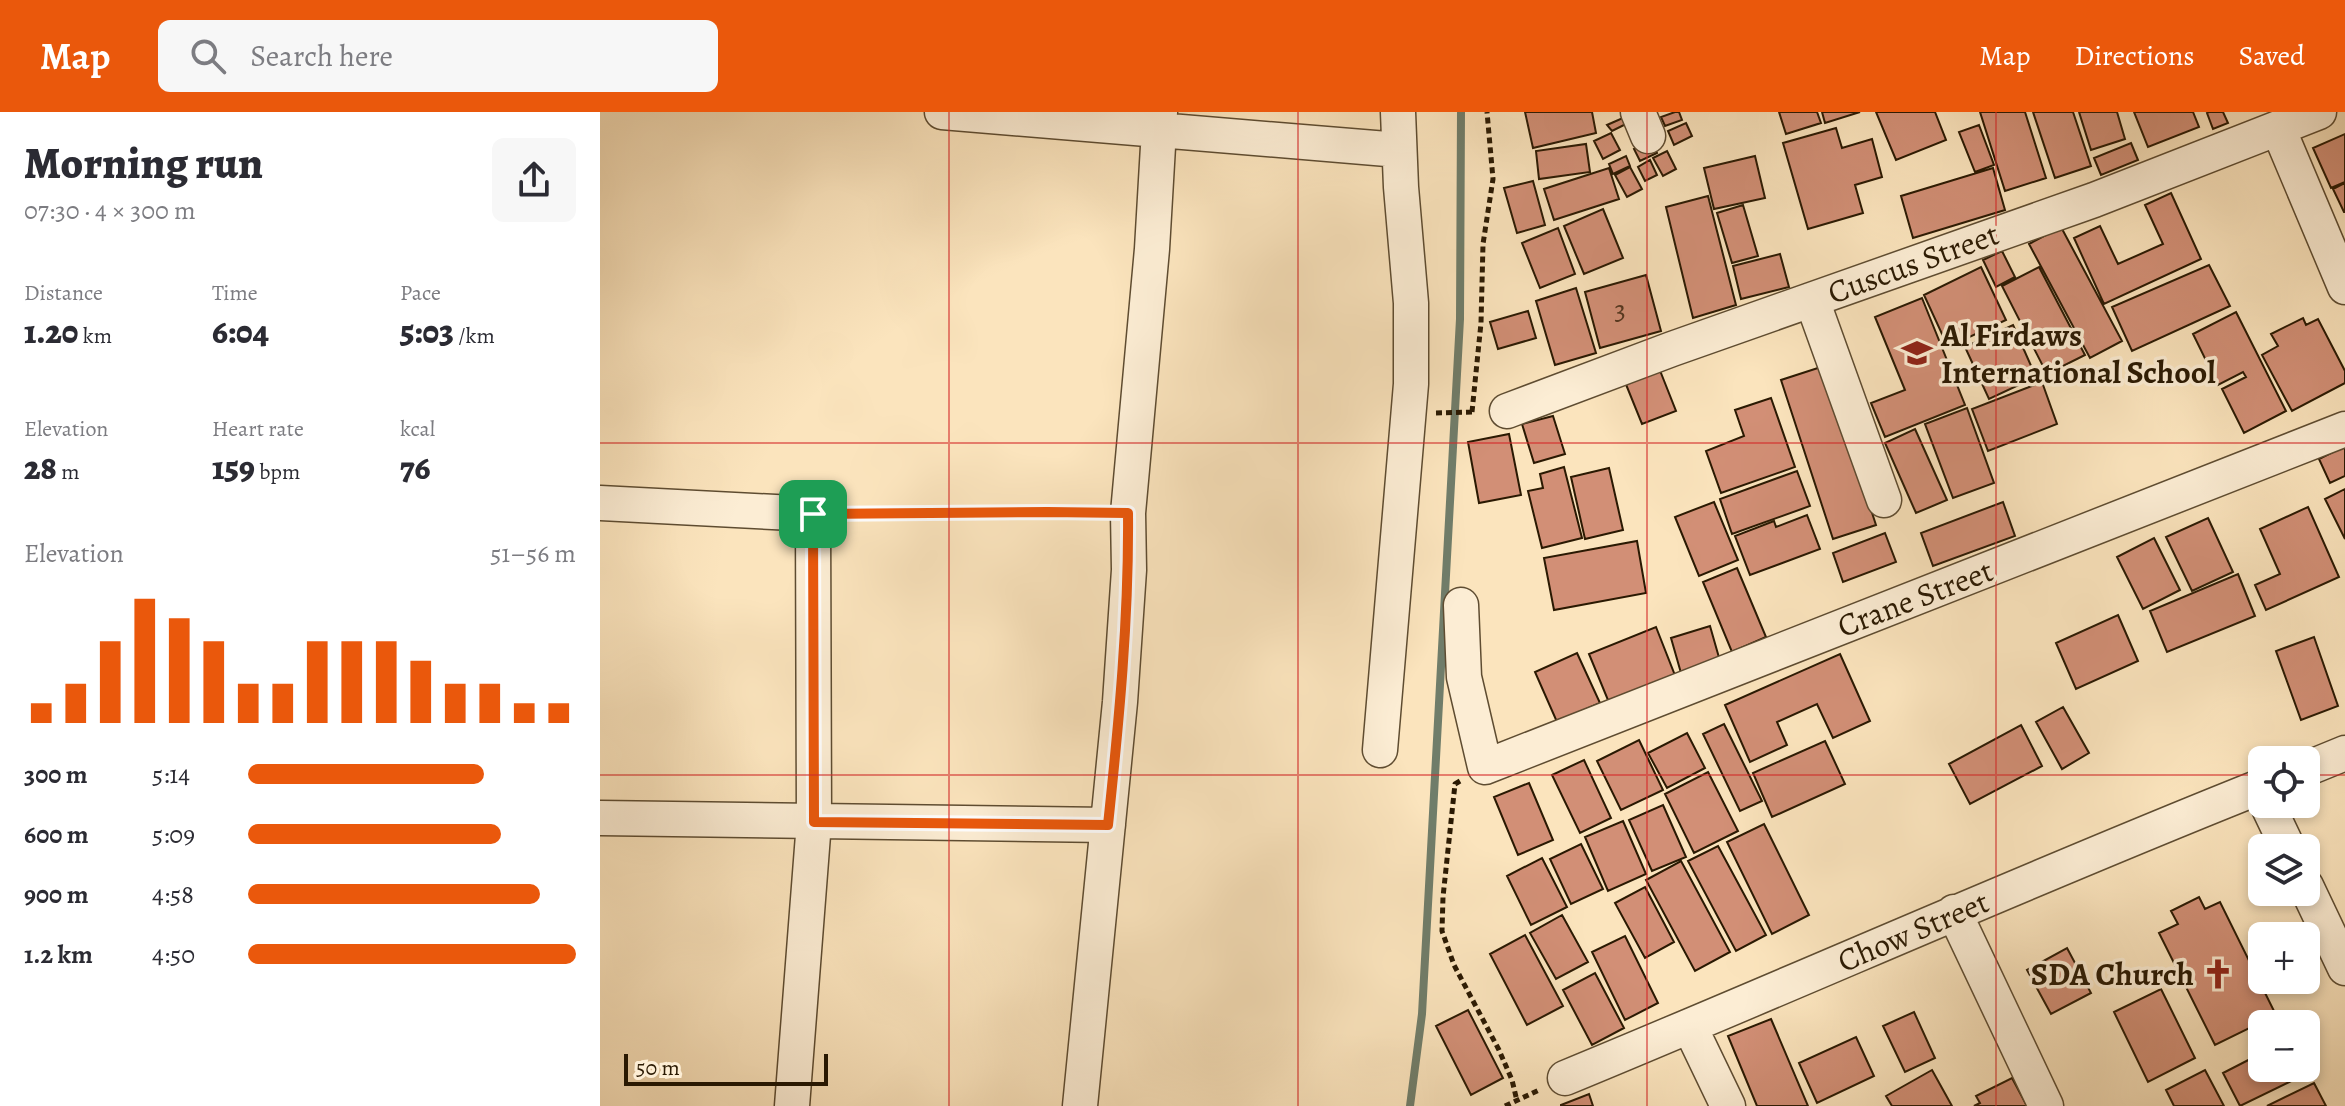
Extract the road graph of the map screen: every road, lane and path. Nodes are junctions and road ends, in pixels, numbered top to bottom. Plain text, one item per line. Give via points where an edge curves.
1 (942, 112) edge
2 (1398, 112) edge
3 (1487, 112) edge
4 (2319, 112) edge
5 (1160, 121) edge
6 (2278, 128) junction
7 (1399, 150) junction
8 (2345, 287) edge
9 (1812, 300) junction
10 (1507, 411) dead end
11 (1435, 413) dead end
12 (2345, 429) edge
13 (1884, 500) dead end
14 (600, 503) edge
15 (1128, 513) junction
16 (813, 514) junction
17 (1461, 605) dead end
18 (1380, 750) dead end
19 (2345, 753) edge
20 (2320, 763) edge
21 (1485, 767) junction
22 (2248, 798) edge
23 (600, 818) edge
24 (814, 822) junction
25 (1108, 825) junction
26 (2316, 906) edge
27 (1954, 912) junction
28 (2345, 968) edge
29 (1690, 1027) junction
30 (1565, 1078) joint
31 (1517, 1101) junction
32 (792, 1106) edge
33 (1080, 1106) edge
34 (1505, 1106) edge
35 (1728, 1106) edge
36 (2046, 1106) edge

1 - 5 street
2 - 7 street
3 - 11 path via 1493,179 1483,244 1472,412
4 - 6 street, Cuscus Street
5 - 7 street
5 - 15 street
6 - 8 street
6 - 9 street, Cuscus Street
7 - 18 street via 1411,303 1411,384
9 - 10 street, Cuscus Street
9 - 13 street
12 - 21 street, Crane Street
14 - 16 street
15 - 16 path
15 - 25 street via 1129,570
16 - 24 street
17 - 21 street via 1464,677
19 - 20 street
21 - 31 path via 1455,784 1442,931 1499,1050
22 - 27 street, Chow Street
23 - 24 street
24 - 25 street
24 - 32 street
25 - 33 street
26 - 28 street
27 - 29 street, Chow Street
27 - 36 street
29 - 30 street, Chow Street
29 - 35 street
30 - 31 path
31 - 34 path

